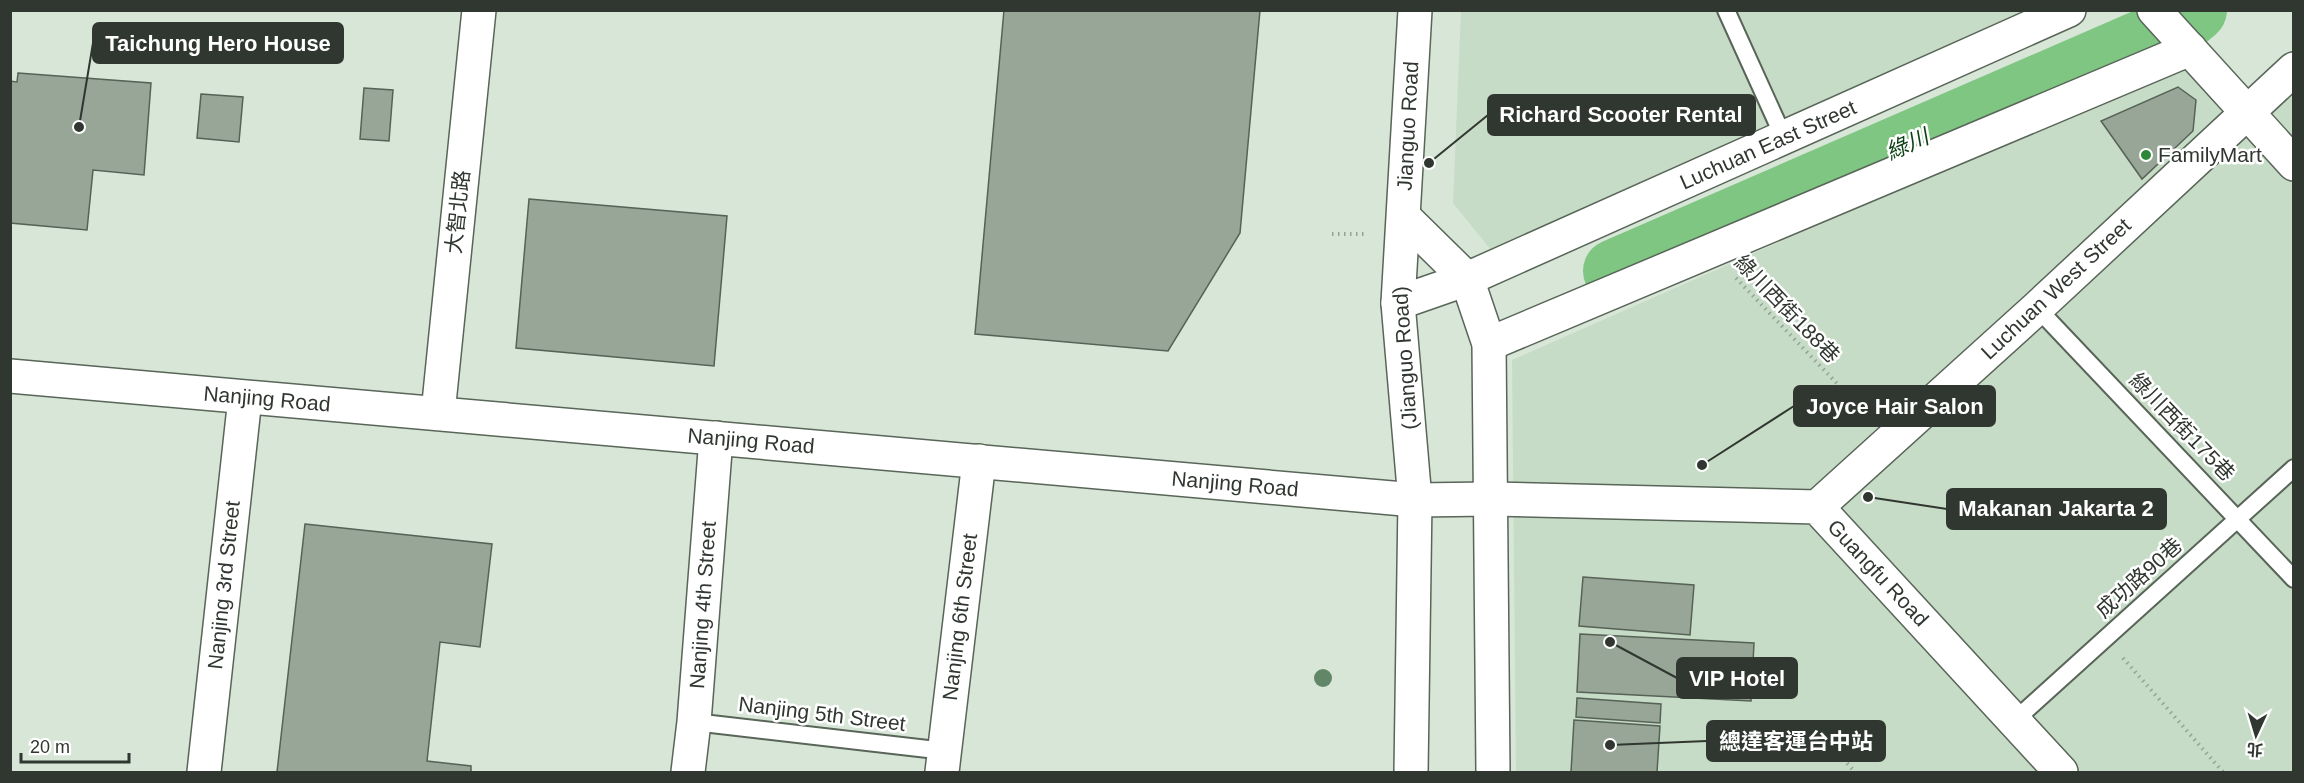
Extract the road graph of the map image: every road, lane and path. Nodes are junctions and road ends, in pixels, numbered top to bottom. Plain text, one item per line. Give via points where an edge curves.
1 (479, 10) edge
2 (1415, 10) edge
3 (1726, 10) edge
4 (2069, 10) edge
5 (2154, 10) edge
6 (2190, 49) junction
7 (2294, 69) edge
8 (2246, 112) junction
9 (1784, 138) junction
10 (2294, 164) edge
11 (1404, 217) junction
12 (1710, 251) junction
13 (1467, 279) junction
14 (1398, 303) junction
15 (2037, 308) junction
16 (1489, 344) junction
17 (10, 376) edge
18 (245, 398) junction
19 (438, 413) junction
20 (716, 438) junction
21 (1891, 440) junction
22 (979, 461) junction
23 (2294, 468) edge
24 (1492, 499) junction
25 (1415, 500) junction
26 (1817, 507) junction
27 (2238, 519) junction
28 (2294, 579) edge
29 (2107, 638) junction
30 (2014, 721) junction
31 (694, 722) junction
32 (1843, 759) dead end
33 (943, 762) edge
34 (204, 772) edge
35 (688, 772) edge
36 (1411, 772) edge
37 (1493, 772) edge
38 (1855, 772) edge
39 (2061, 772) edge
40 (2223, 772) edge

1 - 19 street, 大智北路
2 - 11 street, Jianguo Road
3 - 9 lane
4 - 9 street, Luchuan East Street
5 - 6 street
6 - 8 street
6 - 12 street
7 - 8 street, Luchuan West Street
8 - 10 street
8 - 15 street, Luchuan West Street
9 - 13 street, Luchuan East Street
11 - 13 street, Jianguo Road
11 - 14 street, (Jianguo Road)
12 - 16 street
12 - 21 path, 綠川西街188巷
13 - 14 street, Luchuan East Street
13 - 16 street, Jianguo Road
14 - 25 street, (Jianguo Road)
15 - 21 street, Luchuan West Street
15 - 27 lane, 綠川西街175巷
16 - 24 street, Jianguo Road
17 - 18 street, Nanjing Road
18 - 19 street, Nanjing Road
18 - 34 street, Nanjing 3rd Street
19 - 20 street, Nanjing Road
20 - 22 street, Nanjing Road
20 - 31 street, Nanjing 4th Street
21 - 26 street, Luchuan West Street
22 - 25 street, Nanjing Road
22 - 33 street, Nanjing 6th Street
23 - 27 lane, 成功路90巷
24 - 25 street, Nanjing Road
24 - 26 street, Guangfu Road
24 - 37 street, Jianguo Road
25 - 36 street, (Jianguo Road)
26 - 30 street, Guangfu Road
27 - 28 lane, 綠川西街175巷
27 - 29 lane, 成功路90巷
29 - 30 lane, 成功路90巷
29 - 40 path
30 - 39 street, Guangfu Road
31 - 33 lane, Nanjing 5th Street
31 - 35 street, Nanjing 4th Street
32 - 38 path

